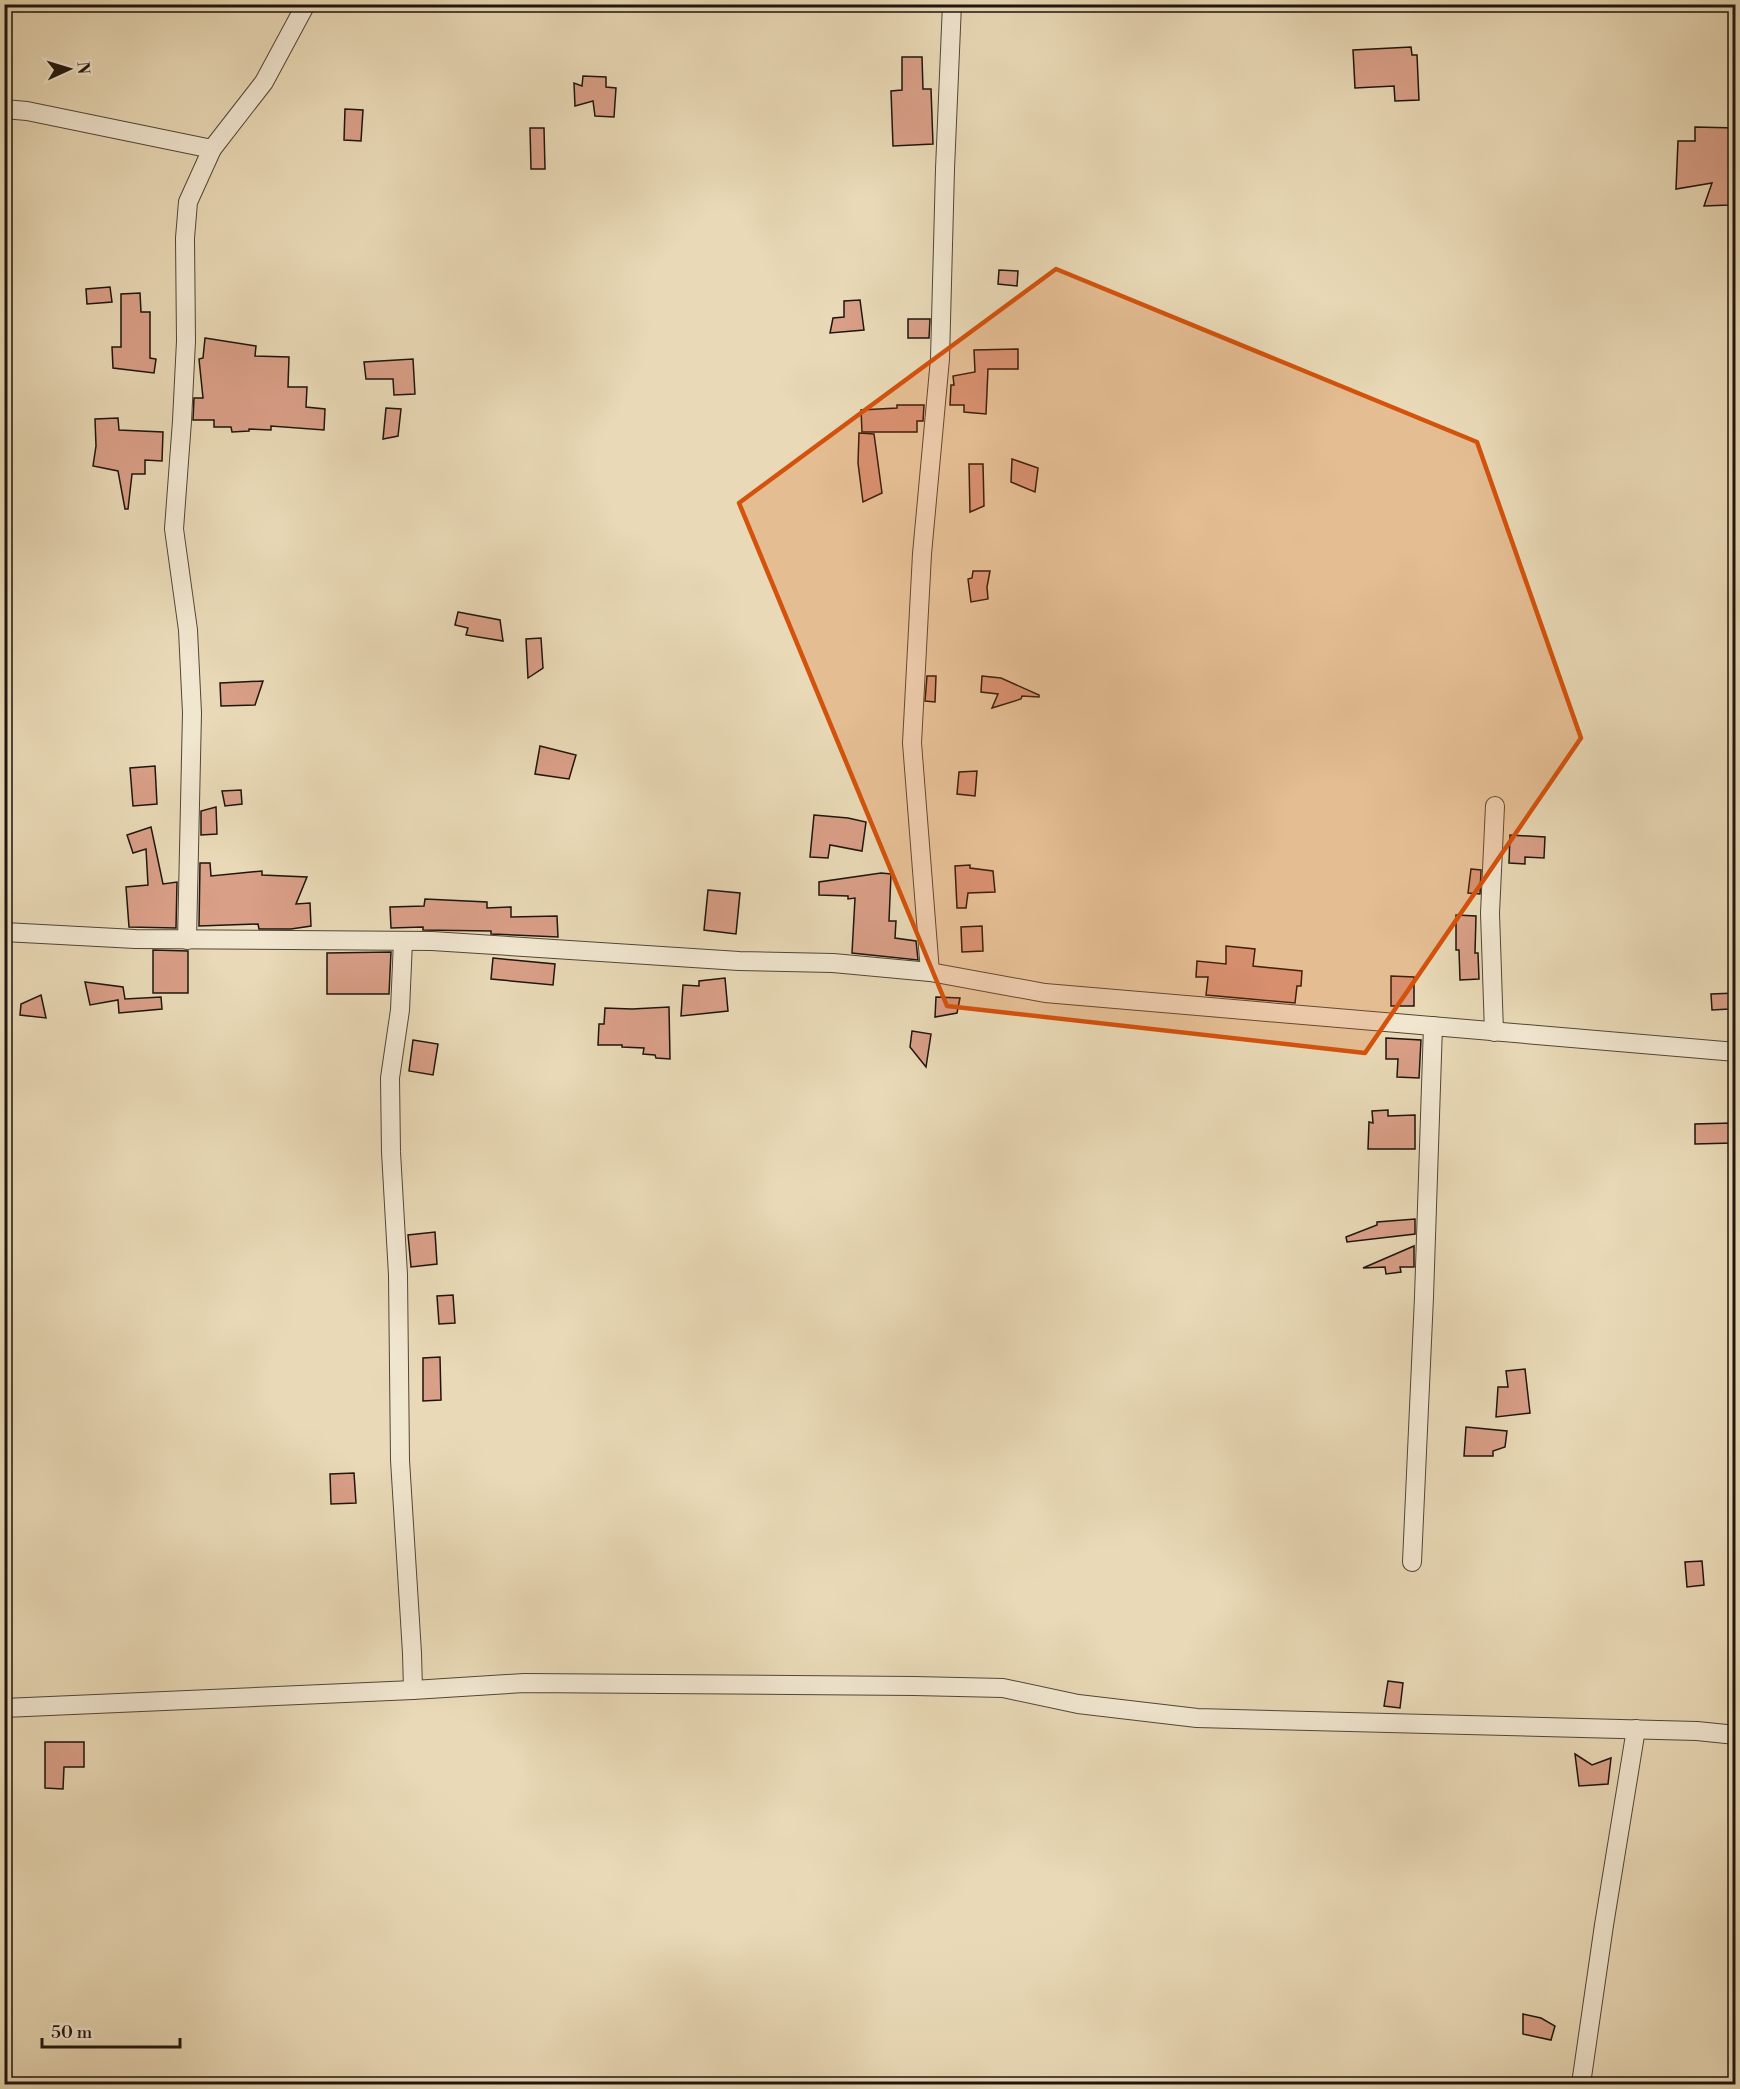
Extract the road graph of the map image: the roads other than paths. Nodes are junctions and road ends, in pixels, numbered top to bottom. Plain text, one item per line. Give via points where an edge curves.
1 (306, 4) edge
2 (952, 4) edge
3 (4, 109) edge
4 (212, 149) junction
5 (1495, 806) dead end
6 (4, 932) edge
7 (187, 939) junction
8 (403, 941) junction
9 (930, 972) junction
10 (1432, 1026) junction
11 (1494, 1032) junction
12 (1736, 1052) edge
13 (1412, 1562) dead end
14 (412, 1690) junction
15 (4, 1708) edge
16 (1636, 1729) junction
17 (1736, 1735) edge
18 (1581, 2085) edge

1 - 4 street via 264,82
2 - 9 street via 940,359 922,554 912,743
3 - 4 street
4 - 7 street via 188,202 183,421 174,530 188,630 192,713
5 - 11 street via 1490,913
6 - 7 street
7 - 8 street
8 - 9 street via 833,963
8 - 14 street via 400,1010 390,1078 400,1460
9 - 10 street via 1045,993
10 - 11 street
10 - 13 street
11 - 12 street
14 - 15 street
14 - 16 street via 524,1683 1003,1688 1078,1704 1197,1718
16 - 17 street
16 - 18 street

